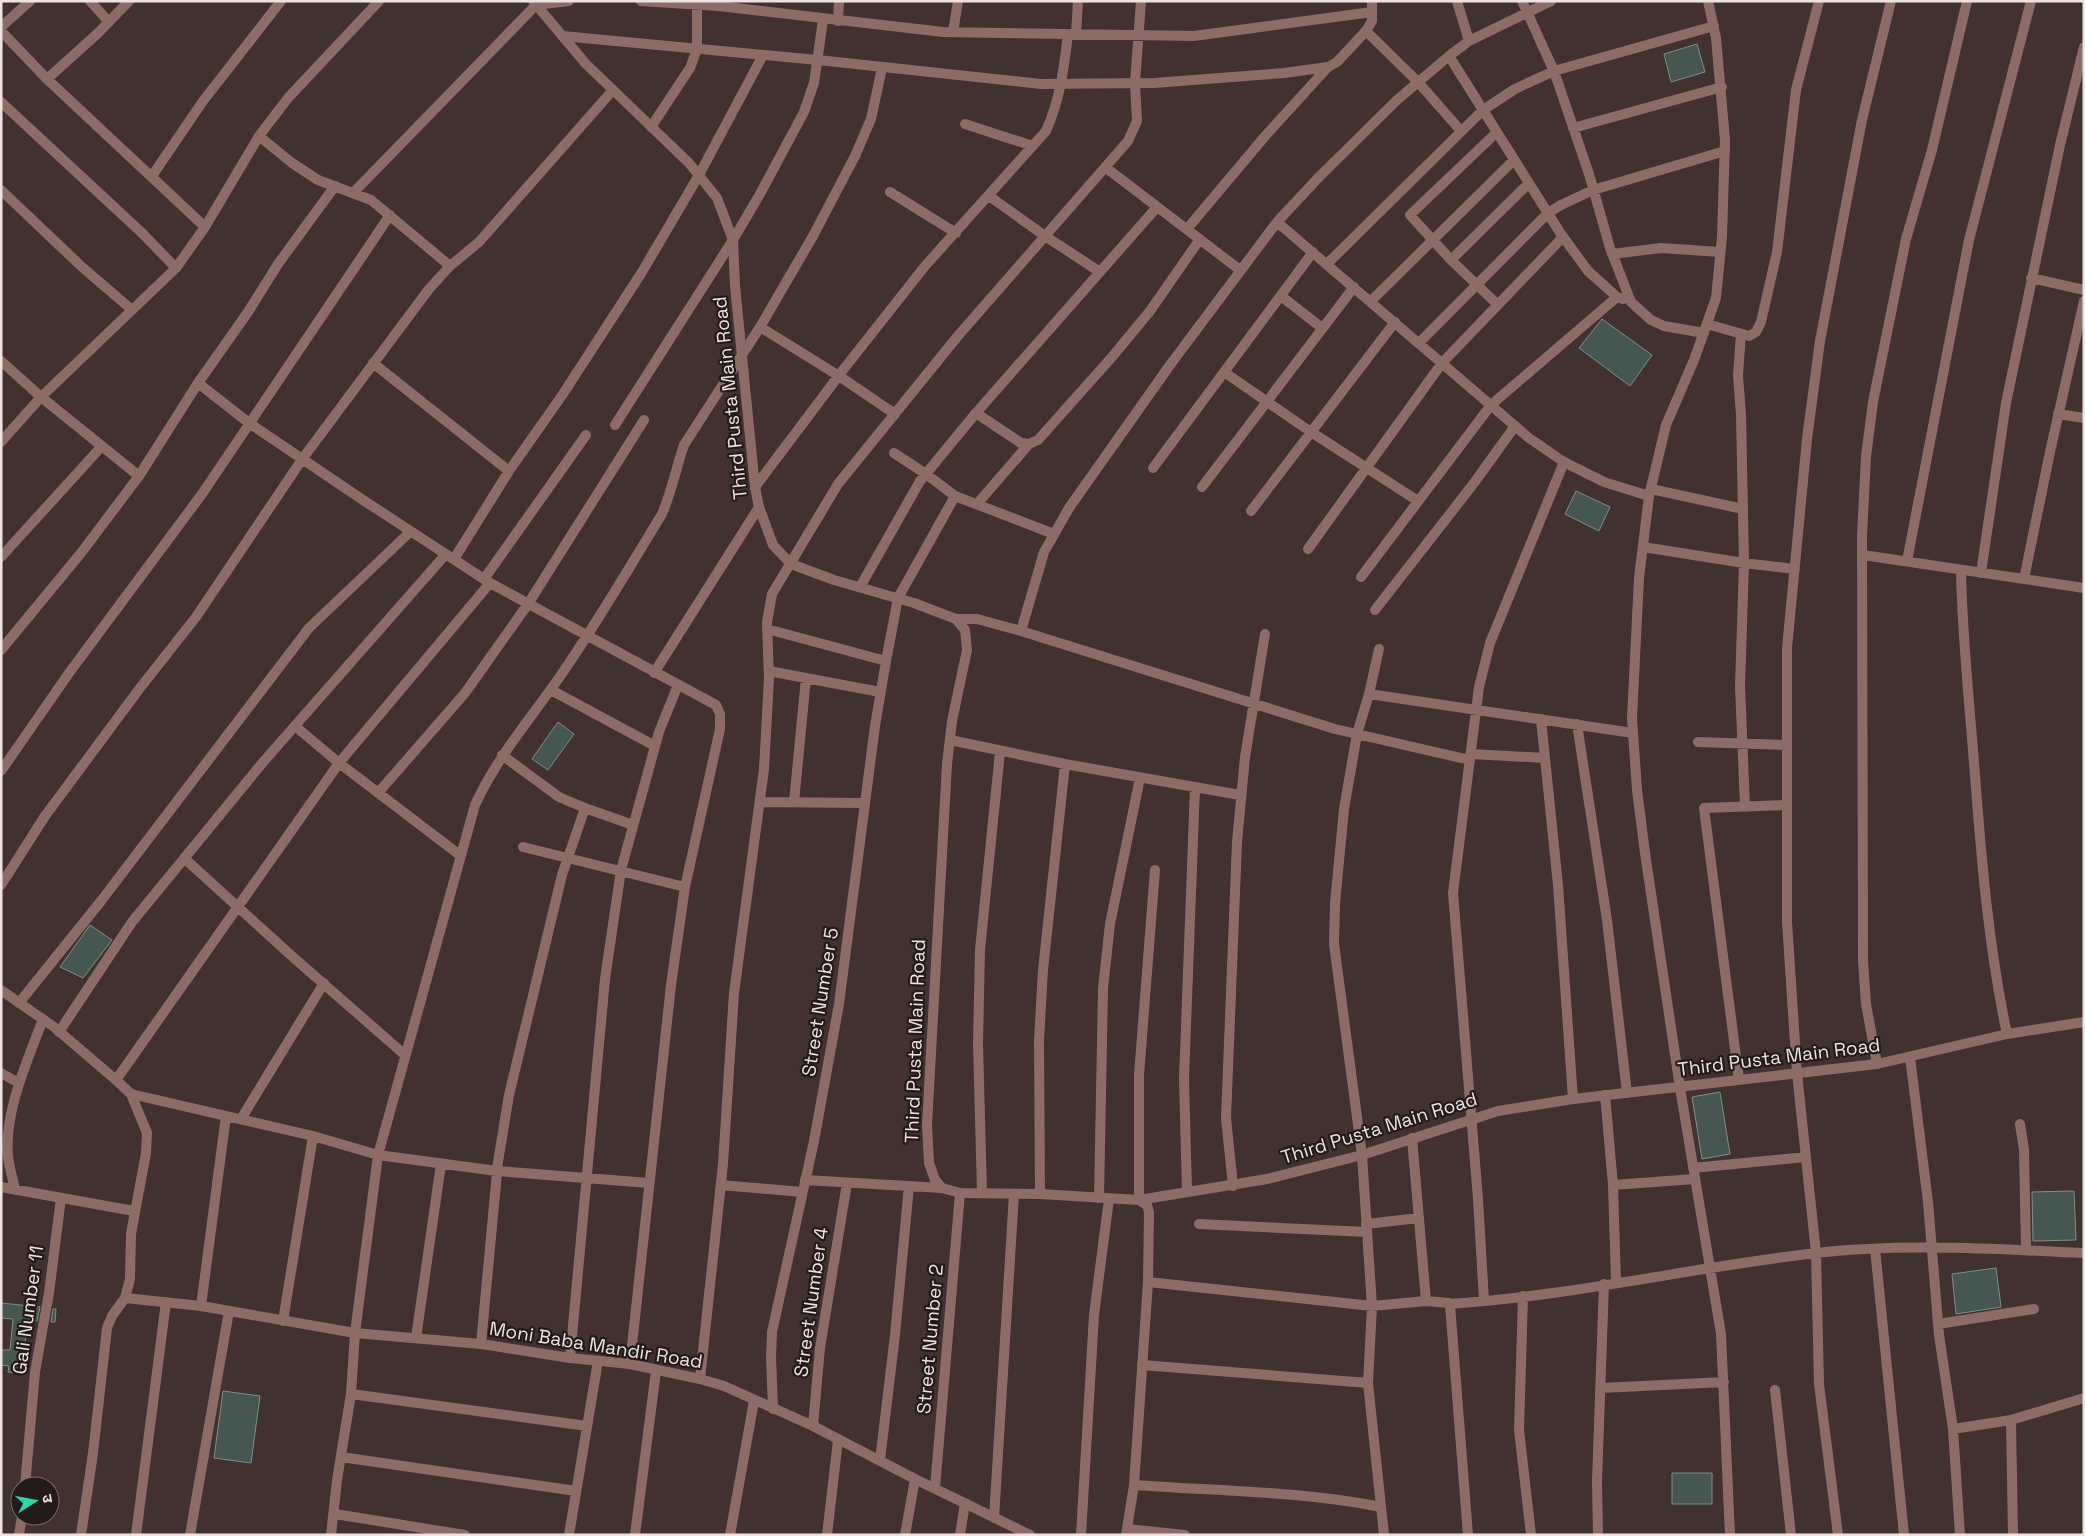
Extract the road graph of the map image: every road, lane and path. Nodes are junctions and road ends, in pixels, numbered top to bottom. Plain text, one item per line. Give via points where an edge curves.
1 (30, 1) edge
2 (90, 1) edge
3 (129, 1) edge
4 (281, 1) edge
5 (379, 1) edge
6 (569, 1) edge
7 (641, 1) edge
8 (839, 1) edge
9 (958, 1) edge
10 (1078, 1) edge
11 (1141, 1) edge
12 (1457, 1) edge
13 (1522, 1) edge
14 (1551, 1) edge
15 (1708, 1) edge
16 (1819, 1) edge
17 (1891, 1) edge
18 (1967, 1) edge
19 (2031, 1) edge
20 (534, 3) edge
21 (697, 3) edge
22 (1372, 7) edge
23 (1526, 12) junction
24 (823, 20) junction
25 (838, 21) junction
26 (109, 22) junction
27 (1714, 26) junction
28 (1, 27) edge
29 (1, 31) edge
30 (1366, 31) junction
31 (953, 32) junction
32 (1072, 34) junction
33 (1138, 35) junction
34 (562, 36) junction
35 (1469, 41) junction
36 (2084, 46) edge
37 (696, 49) junction
38 (763, 55) junction
39 (1449, 56) junction
40 (818, 60) junction
41 (1328, 67) junction
42 (882, 68) junction
43 (1554, 71) junction
44 (47, 79) junction
45 (1418, 82) junction
46 (1135, 83) junction
47 (1062, 84) junction
48 (1722, 87) junction
49 (613, 90) junction
50 (1, 102) edge
51 (1483, 110) junction
52 (965, 124) dead end
53 (651, 127) junction
54 (1573, 128) junction
55 (1461, 131) junction
56 (1496, 132) junction
57 (259, 136) junction
58 (1033, 146) junction
59 (1725, 151) junction
60 (1514, 160) junction
61 (1105, 167) junction
62 (699, 175) junction
63 (152, 176) junction
64 (1529, 183) junction
65 (335, 186) junction
66 (1, 190) edge
67 (1593, 190) junction
68 (354, 192) junction
69 (890, 192) dead end
70 (989, 196) junction
71 (1157, 207) junction
72 (1548, 213) junction
73 (390, 215) junction
74 (1277, 222) junction
75 (205, 227) junction
76 (1186, 229) junction
77 (956, 233) junction
78 (1045, 236) junction
79 (1564, 237) junction
80 (1200, 239) junction
81 (733, 240) junction
82 (1432, 240) junction
83 (1313, 252) junction
84 (1720, 252) junction
85 (1612, 254) junction
86 (1451, 260) junction
87 (1327, 264) junction
88 (450, 266) junction
89 (176, 268) junction
90 (1240, 270) junction
91 (1100, 272) junction
92 (2031, 278) junction
93 (1476, 286) junction
94 (1354, 287) junction
95 (2084, 290) edge
96 (1280, 296) junction
97 (1617, 297) junction
98 (1370, 301) junction
99 (2084, 301) edge
100 (1631, 302) junction
101 (1498, 305) junction
102 (131, 309) junction
103 (1395, 322) junction
104 (760, 327) junction
105 (1322, 328) junction
106 (1705, 328) junction
107 (1741, 334) junction
108 (1419, 343) junction
109 (743, 356) junction
110 (1, 361) edge
111 (373, 363) junction
112 (1442, 363) junction
113 (1224, 372) junction
114 (839, 376) junction
115 (198, 383) junction
116 (41, 397) junction
117 (1267, 401) junction
118 (1490, 405) junction
119 (895, 414) junction
120 (976, 414) junction
121 (2058, 414) junction
122 (2084, 418) edge
123 (644, 420) dead end
124 (249, 422) junction
125 (615, 425) dead end
126 (1515, 426) junction
127 (1311, 432) junction
128 (586, 435) dead end
129 (1, 442) edge
130 (1029, 444) junction
131 (102, 446) junction
132 (894, 453) dead end
133 (303, 458) junction
134 (1564, 462) junction
135 (1153, 468) dead end
136 (1367, 468) junction
137 (509, 471) junction
138 (926, 474) junction
139 (139, 476) junction
140 (755, 487) junction
141 (1202, 487) dead end
142 (1650, 493) junction
143 (955, 496) junction
144 (1418, 501) junction
145 (977, 504) junction
146 (759, 507) junction
147 (1743, 509) junction
148 (1250, 511) dead end
149 (410, 532) junction
150 (1054, 534) junction
151 (1643, 547) junction
152 (1308, 549) dead end
153 (1862, 555) junction
154 (1, 557) edge
155 (450, 557) junction
156 (1907, 562) junction
157 (1744, 563) junction
158 (791, 564) junction
159 (1795, 569) junction
160 (1961, 570) junction
161 (1981, 573) junction
162 (1361, 577) dead end
163 (2024, 579) junction
164 (487, 581) junction
165 (860, 587) junction
166 (2084, 588) edge
167 (898, 598) junction
168 (528, 604) junction
169 (1375, 610) dead end
170 (956, 619) junction
171 (767, 629) junction
172 (1021, 630) junction
173 (1265, 634) dead end
174 (587, 635) junction
175 (1379, 649) dead end
176 (1, 650) edge
177 (886, 660) junction
178 (769, 671) junction
179 (654, 673) junction
180 (806, 678) junction
181 (678, 685) junction
182 (551, 690) junction
183 (880, 692) junction
184 (1369, 694) junction
185 (1253, 704) junction
186 (1476, 708) junction
187 (1541, 719) junction
188 (1577, 724) junction
189 (294, 726) junction
190 (1633, 733) junction
191 (1356, 734) junction
192 (950, 740) junction
193 (1698, 742) dead end
194 (1742, 742) junction
195 (1787, 745) junction
196 (655, 746) junction
197 (1000, 752) junction
198 (502, 756) junction
199 (1470, 757) junction
200 (1545, 758) junction
201 (339, 763) junction
202 (1065, 764) junction
203 (1, 771) edge
204 (1140, 778) junction
205 (1195, 787) junction
206 (378, 793) junction
207 (1240, 795) junction
208 (761, 802) junction
209 (794, 802) junction
210 (865, 803) junction
211 (1787, 805) junction
212 (1745, 807) junction
213 (585, 808) junction
214 (633, 824) junction
215 (523, 847) dead end
216 (461, 856) junction
217 (184, 858) junction
218 (568, 859) junction
219 (621, 870) junction
220 (1155, 870) dead end
221 (1, 885) edge
222 (685, 887) junction
223 (237, 907) junction
224 (324, 983) junction
225 (1, 990) edge
226 (19, 1003) junction
227 (43, 1019) junction
228 (2084, 1022) edge
229 (60, 1032) junction
230 (2007, 1034) junction
231 (405, 1055) junction
232 (1910, 1057) junction
233 (1877, 1064) junction
234 (1, 1073) edge
235 (1797, 1073) junction
236 (116, 1080) junction
237 (1739, 1080) junction
238 (19, 1084) junction
239 (1680, 1088) junction
240 (1627, 1093) junction
241 (131, 1094) junction
242 (1604, 1095) junction
243 (1573, 1099) junction
244 (226, 1116) junction
245 (1470, 1118) junction
246 (241, 1119) junction
247 (2020, 1124) dead end
248 (5, 1131) edge
249 (313, 1136) junction
250 (1412, 1138) junction
251 (378, 1155) junction
252 (1362, 1156) junction
253 (1806, 1157) junction
254 (441, 1164) junction
255 (1693, 1168) junction
256 (497, 1171) junction
257 (586, 1178) junction
258 (1695, 1179) junction
259 (805, 1180) junction
260 (847, 1182) junction
261 (649, 1183) junction
262 (721, 1185) junction
263 (1613, 1185) junction
264 (909, 1186) junction
265 (1233, 1186) junction
266 (1, 1187) edge
267 (942, 1188) junction
268 (15, 1190) junction
269 (802, 1192) junction
270 (1187, 1192) junction
271 (960, 1193) junction
272 (982, 1193) junction
273 (1014, 1194) junction
274 (1040, 1194) junction
275 (60, 1198) junction
276 (1104, 1199) junction
277 (1139, 1200) junction
278 (134, 1211) junction
279 (1419, 1218) junction
280 (1199, 1224) dead end
281 (1367, 1228) junction
282 (1933, 1248) junction
283 (1875, 1249) junction
284 (2026, 1250) junction
285 (1816, 1253) junction
286 (2084, 1253) edge
287 (1710, 1269) junction
288 (1148, 1282) junction
289 (1616, 1282) junction
290 (1604, 1284) junction
291 (1523, 1296) junction
292 (125, 1298) junction
293 (1426, 1301) junction
294 (166, 1302) junction
295 (1484, 1302) junction
296 (1449, 1304) junction
297 (201, 1306) junction
298 (1372, 1306) junction
299 (2034, 1309) dead end
300 (229, 1311) junction
301 (283, 1321) junction
302 (1938, 1324) junction
303 (355, 1334) junction
304 (416, 1338) junction
305 (481, 1344) junction
306 (570, 1358) junction
307 (598, 1361) junction
308 (630, 1364) junction
309 (1142, 1365) junction
310 (656, 1371) junction
311 (700, 1379) junction
312 (1724, 1382) junction
313 (1368, 1384) junction
314 (1601, 1388) junction
315 (1775, 1390) dead end
316 (351, 1394) junction
317 (2084, 1398) edge
318 (754, 1401) junction
319 (773, 1409) junction
320 (2010, 1420) junction
321 (587, 1426) junction
322 (813, 1426) junction
323 (1952, 1429) junction
324 (838, 1440) junction
325 (341, 1457) junction
326 (880, 1460) junction
327 (25, 1476) edge
328 (915, 1479) junction
329 (1134, 1485) junction
330 (935, 1488) junction
331 (576, 1491) junction
332 (965, 1503) junction
333 (1381, 1508) junction
334 (334, 1514) junction
335 (994, 1518) junction
336 (1127, 1532) edge
337 (81, 1535) edge
338 (136, 1535) edge
339 (190, 1535) edge
340 (331, 1535) edge
341 (465, 1535) edge
342 (569, 1535) edge
343 (635, 1535) edge
344 (730, 1535) edge
345 (827, 1535) edge
346 (904, 1535) edge
347 (960, 1535) edge
348 (1030, 1535) edge
349 (1081, 1535) edge
350 (1185, 1535) edge
351 (1384, 1535) edge
352 (1468, 1535) edge
353 (1531, 1535) edge
354 (1598, 1535) edge
355 (1730, 1535) edge
356 (1791, 1535) edge
357 (1838, 1535) edge
358 (1904, 1535) edge
359 (1960, 1535) edge
360 (2013, 1535) edge

1 - 28 street
2 - 26 street
3 - 26 street
4 - 63 street via 203,101
5 - 57 street via 288,98
6 - 20 street
7 - 21 street
8 - 25 street
9 - 31 street
10 - 32 street
11 - 33 street
12 - 35 street
13 - 23 street
14 - 23 street
15 - 27 street
16 - 107 street via 1796,90 1777,252 1761,322 1756,332 1749,336
17 - 159 street via 1862,120 1820,341
18 - 153 street via 1932,150 1906,239 1873,402 1866,456
19 - 156 street via 1969,240
20 - 34 street, Third Pusta Main Road
20 - 68 street
21 - 24 street
21 - 37 street
22 - 30 street via 1372,21
22 - 33 street via 1194,36
23 - 35 street
23 - 43 street
24 - 25 street
24 - 40 street
25 - 31 street
26 - 44 street
27 - 43 street
27 - 48 street
29 - 44 street
30 - 41 street via 1337,62
30 - 45 street
31 - 32 street
32 - 33 street
32 - 47 street
33 - 46 street
34 - 37 street
34 - 49 street, Third Pusta Main Road
35 - 39 street
36 - 92 street
37 - 38 street
37 - 53 street via 690,68
38 - 40 street
38 - 62 street
39 - 45 street
39 - 51 street
40 - 42 street
40 - 81 street via 804,112
41 - 46 street via 1242,77
41 - 76 street
42 - 47 street
42 - 104 street via 871,119 855,156
43 - 51 street via 1515,89
43 - 54 street
44 - 63 street
45 - 55 street
45 - 74 street
46 - 47 street
46 - 61 street via 1137,121 1128,141
47 - 58 street via 1046,131
48 - 54 street
48 - 59 street
49 - 53 street, Third Pusta Main Road
49 - 88 street via 479,242
50 - 89 street
51 - 55 street
51 - 56 street
52 - 58 street
53 - 62 street, Third Pusta Main Road
54 - 67 street
55 - 87 street
56 - 60 street
56 - 82 street via 1410,215
57 - 65 street via 292,163 318,180
57 - 75 street
58 - 70 street
59 - 67 street
59 - 84 street
60 - 64 street
60 - 82 street
61 - 71 street
61 - 78 street
62 - 81 street, Third Pusta Main Road via 717,198
62 - 137 street via 606,329
63 - 75 street
64 - 72 street
64 - 86 street
65 - 68 street
65 - 115 street
66 - 102 street
67 - 72 street
67 - 85 street
68 - 73 street
69 - 77 street
70 - 77 street
70 - 78 street
71 - 76 street
71 - 91 street
72 - 79 street
72 - 93 street
73 - 88 street
73 - 124 street
74 - 83 street
74 - 90 street
75 - 89 street
76 - 80 street
77 - 114 street via 925,266
78 - 91 street
78 - 119 street
79 - 97 street via 1588,271
79 - 101 street
80 - 90 street
80 - 130 street via 1155,305 1112,358 1038,440
81 - 109 street, Third Pusta Main Road
81 - 125 street
82 - 86 street
82 - 98 street
83 - 87 street
83 - 96 street
84 - 85 street via 1661,248
84 - 106 street via 1716,298
85 - 100 street
86 - 93 street
87 - 94 street
88 - 111 street via 428,289
89 - 102 street
90 - 150 street via 1074,500
91 - 120 street
92 - 95 street
92 - 161 street via 2006,403
93 - 101 street
93 - 108 street
94 - 98 street
94 - 105 street
96 - 105 street
96 - 113 street
97 - 100 street
97 - 118 street
98 - 103 street
99 - 121 street
100 - 106 street via 1651,320 1664,326
101 - 112 street
102 - 116 street
103 - 108 street
103 - 127 street
104 - 109 street
104 - 114 street
105 - 117 street
106 - 107 street
106 - 142 street via 1666,425
107 - 147 street via 1738,375
108 - 112 street
109 - 140 street, Third Pusta Main Road
109 - 174 street via 684,445 672,493 662,514
110 - 116 street
111 - 133 street
111 - 137 street
112 - 118 street
112 - 136 street
113 - 117 street
113 - 135 street
114 - 119 street
114 - 140 street
115 - 124 street
115 - 139 street
116 - 129 street
116 - 131 street
117 - 127 street
117 - 141 street
118 - 126 street
118 - 144 street
119 - 158 street via 838,484
120 - 130 street via 1021,443
120 - 138 street
121 - 122 street
121 - 163 street
123 - 168 street
124 - 133 street
124 - 203 street via 202,494 69,673
126 - 134 street
126 - 169 street
127 - 136 street
127 - 148 street
128 - 164 street
130 - 145 street
131 - 139 street
131 - 154 street
132 - 138 street
133 - 149 street
133 - 221 street via 196,617 46,816
134 - 142 street via 1604,482
134 - 186 street via 1490,643
136 - 144 street
136 - 152 street
137 - 155 street
138 - 143 street
138 - 165 street via 903,508
139 - 176 street
140 - 146 street, Third Pusta Main Road
142 - 147 street
142 - 151 street
143 - 145 street
143 - 167 street, Street Number 5
144 - 162 street
145 - 150 street
146 - 158 street, Third Pusta Main Road via 773,545
146 - 179 street
147 - 157 street
149 - 155 street
149 - 226 street via 309,628
150 - 172 street via 1044,552
151 - 157 street
151 - 190 street via 1634,659
153 - 156 street
153 - 233 street via 1864,961 1866,1004
155 - 164 street
155 - 189 street
156 - 160 street
157 - 159 street
157 - 194 street via 1740,686
158 - 165 street, Third Pusta Main Road
158 - 171 street via 772,594
159 - 195 street via 1787,648
160 - 161 street
160 - 230 street via 1983,872 1995,979
161 - 163 street
163 - 166 street
164 - 168 street
164 - 201 street
165 - 167 street, Third Pusta Main Road
167 - 170 street, Third Pusta Main Road
167 - 177 street, Street Number 5
168 - 174 street
168 - 206 street via 466,693
170 - 172 street via 977,620
170 - 192 street, Third Pusta Main Road via 965,630 967,650
171 - 177 street
171 - 178 street
172 - 185 street
173 - 185 street
174 - 179 street
174 - 182 street
175 - 184 street
177 - 183 street, Street Number 5
178 - 180 street
178 - 208 street
179 - 181 street
180 - 183 street
180 - 209 street
181 - 196 street
181 - 222 street via 716,705 720,714 720,729
182 - 196 street
182 - 198 street
183 - 210 street, Street Number 5
184 - 186 street
184 - 191 street
185 - 191 street
185 - 207 street
186 - 187 street
186 - 199 street
187 - 188 street
187 - 200 street
188 - 190 street
188 - 240 street via 1607,920
189 - 201 street
189 - 217 street
190 - 239 street via 1644,853
191 - 199 street
191 - 252 street via 1339,856 1334,944
192 - 197 street
192 - 267 street, Third Pusta Main Road via 927,1125 929,1163 935,1180
193 - 194 street
194 - 195 street
194 - 212 street
195 - 211 street
196 - 214 street
197 - 202 street
197 - 272 street via 980,950 978,1044
198 - 213 street via 559,797
198 - 216 street via 476,805
199 - 200 street
199 - 245 street via 1453,893
200 - 243 street via 1558,885
201 - 206 street
201 - 223 street
202 - 204 street
202 - 274 street via 1043,970 1039,1040
204 - 205 street
204 - 276 street via 1112,915 1103,988
205 - 207 street
205 - 270 street via 1184,1079
206 - 216 street
207 - 265 street via 1227,1098 1228,1153
208 - 209 street
208 - 262 street via 734,993
209 - 210 street
210 - 259 street, Street Number 5 via 839,1004
211 - 212 street
211 - 235 street via 1787,922
212 - 237 street via 1704,808
213 - 214 street
213 - 218 street
214 - 219 street
215 - 218 street
216 - 231 street
217 - 223 street
217 - 229 street via 132,922
218 - 219 street
218 - 256 street via 509,1096
219 - 222 street
219 - 257 street via 605,979
220 - 277 street via 1140,1076
222 - 261 street
223 - 224 street
223 - 236 street
224 - 231 street
224 - 246 street
225 - 226 street
226 - 227 street
227 - 229 street
227 - 238 street
228 - 230 street, Third Pusta Main Road
229 - 236 street
230 - 232 street, Third Pusta Main Road
231 - 251 street
232 - 233 street, Third Pusta Main Road
232 - 282 street
233 - 235 street, Third Pusta Main Road
234 - 238 street
235 - 237 street, Third Pusta Main Road
235 - 253 street
236 - 241 street
237 - 239 street, Third Pusta Main Road
238 - 248 street
239 - 240 street, Third Pusta Main Road
239 - 255 street
240 - 242 street, Third Pusta Main Road
241 - 244 street
241 - 278 street via 147,1133
242 - 243 street, Third Pusta Main Road
242 - 263 street
243 - 245 street, Third Pusta Main Road
244 - 246 street
244 - 297 street
245 - 250 street, Third Pusta Main Road
245 - 295 street
246 - 249 street
247 - 284 street via 2024,1150
248 - 268 street
249 - 251 street
249 - 301 street
250 - 252 street, Third Pusta Main Road
250 - 279 street
251 - 254 street
251 - 303 street
252 - 265 street, Third Pusta Main Road
252 - 281 street
253 - 255 street
253 - 285 street
254 - 256 street
254 - 304 street
255 - 258 street
256 - 257 street
256 - 305 street
257 - 261 street
257 - 306 street
258 - 263 street
258 - 287 street
259 - 260 street
259 - 269 street, Street Number 5
260 - 264 street
260 - 322 street, Street Number 4 via 820,1348
261 - 308 street
262 - 269 street
262 - 311 street
263 - 289 street
264 - 267 street
264 - 326 street
265 - 270 street, Third Pusta Main Road
266 - 268 street
267 - 271 street, Third Pusta Main Road
268 - 275 street
269 - 319 street, Street Number 5 via 772,1332
270 - 277 street, Third Pusta Main Road
271 - 272 street, Third Pusta Main Road
271 - 330 street, Street Number 2
272 - 273 street, Third Pusta Main Road
273 - 274 street, Third Pusta Main Road
273 - 335 street
274 - 276 street, Third Pusta Main Road
275 - 278 street
275 - 327 street, Gali Number 11 via 49,1293 35,1372
276 - 277 street, Third Pusta Main Road
276 - 349 street
277 - 288 street via 1149,1212
278 - 292 street via 130,1279
279 - 281 street
279 - 293 street
280 - 281 street
281 - 298 street
282 - 283 street
282 - 284 street
282 - 302 street
283 - 285 street
283 - 358 street
284 - 286 street
285 - 287 street
285 - 357 street via 1819,1384
287 - 289 street
287 - 312 street via 1721,1334
288 - 298 street
288 - 309 street
289 - 290 street
290 - 291 street
290 - 314 street
291 - 295 street
291 - 353 street via 1519,1430
292 - 294 street, Moni Baba Mandir Road
292 - 337 street via 107,1328
293 - 296 street
293 - 298 street
294 - 297 street, Moni Baba Mandir Road
294 - 338 street
295 - 296 street
296 - 352 street
297 - 300 street, Moni Baba Mandir Road
298 - 313 street
299 - 302 street
300 - 301 street, Moni Baba Mandir Road
300 - 339 street
301 - 303 street, Moni Baba Mandir Road
302 - 323 street
303 - 304 street, Moni Baba Mandir Road
303 - 316 street
304 - 305 street, Moni Baba Mandir Road
305 - 306 street, Moni Baba Mandir Road
306 - 307 street, Moni Baba Mandir Road
307 - 308 street, Moni Baba Mandir Road
307 - 321 street
308 - 310 street, Moni Baba Mandir Road
309 - 313 street
309 - 329 street
310 - 311 street, Moni Baba Mandir Road
310 - 343 street
311 - 318 street, Moni Baba Mandir Road via 724,1386
312 - 314 street
312 - 355 street
313 - 333 street
314 - 354 street
315 - 356 street
316 - 321 street
316 - 325 street
317 - 320 street
318 - 319 street, Moni Baba Mandir Road
318 - 344 street
319 - 322 street, Moni Baba Mandir Road
320 - 323 street
320 - 360 street
321 - 331 street
322 - 324 street, Moni Baba Mandir Road
323 - 359 street
324 - 326 street, Moni Baba Mandir Road
324 - 345 street
325 - 331 street
325 - 334 street
326 - 328 street, Moni Baba Mandir Road
328 - 330 street, Moni Baba Mandir Road
328 - 346 street
329 - 333 street via 1292,1494
329 - 336 street
330 - 332 street, Moni Baba Mandir Road
331 - 342 street
332 - 335 street, Moni Baba Mandir Road
332 - 347 street
333 - 351 street
334 - 340 street
334 - 341 street
335 - 348 street, Moni Baba Mandir Road
336 - 350 street

